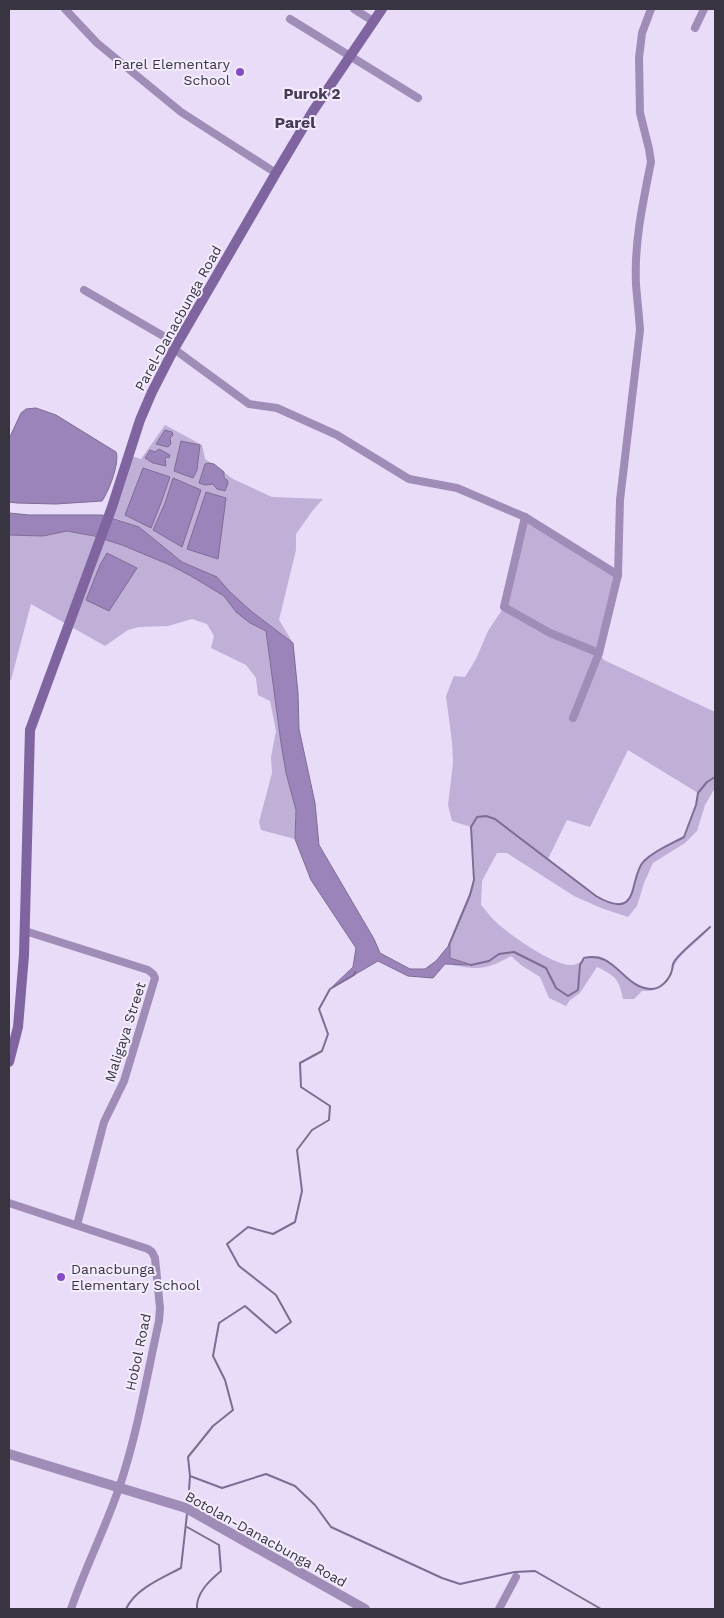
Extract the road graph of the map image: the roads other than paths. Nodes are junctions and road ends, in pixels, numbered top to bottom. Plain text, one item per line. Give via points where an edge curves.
1 (66, 9) edge
2 (354, 9) edge
3 (382, 9) edge
4 (651, 9) edge
5 (704, 9) edge
6 (290, 19) dead end
7 (373, 21) junction
8 (695, 28) dead end
9 (351, 55) junction
10 (418, 98) dead end
11 (276, 173) junction
12 (84, 290) dead end
13 (175, 347) junction
14 (524, 517) junction
15 (618, 575) junction
16 (599, 654) junction
17 (573, 718) dead end
18 (25, 931) junction
19 (9, 1062) edge
20 (9, 1202) edge
21 (77, 1226) junction
22 (9, 1454) edge
23 (119, 1487) junction
24 (516, 1577) dead end
25 (70, 1609) edge
26 (365, 1609) edge
27 (499, 1609) edge

1 - 11 street via 97,43 181,112
2 - 7 street
3 - 7 main road, Parel-Danacbunga Road
4 - 15 street via 642,33 639,58 640,113 651,162 637,244 640,330 620,500
5 - 8 street
6 - 9 street
7 - 9 main road, Parel-Danacbunga Road
9 - 10 street
9 - 11 main road, Parel-Danacbunga Road
11 - 13 main road, Parel-Danacbunga Road
12 - 13 street
13 - 14 street via 249,404 277,408 338,435 408,479 457,488
13 - 18 main road, Parel-Danacbunga Road via 140,420 112,507 30,730
14 - 15 street
14 - 16 street via 504,607 550,633
15 - 16 street
16 - 17 street
18 - 19 main road, Parel-Danacbunga Road via 18,1026
18 - 21 street, Maligaya Street via 148,970 155,978 124,1081 104,1122
20 - 21 street, Hobol Road
21 - 23 street, Hobol Road via 148,1250 155,1258 159,1321
22 - 23 street, Botolan-Danacbunga Road
23 - 25 street, Hobol Road
23 - 26 street, Botolan-Danacbunga Road via 186,1508
24 - 27 street

